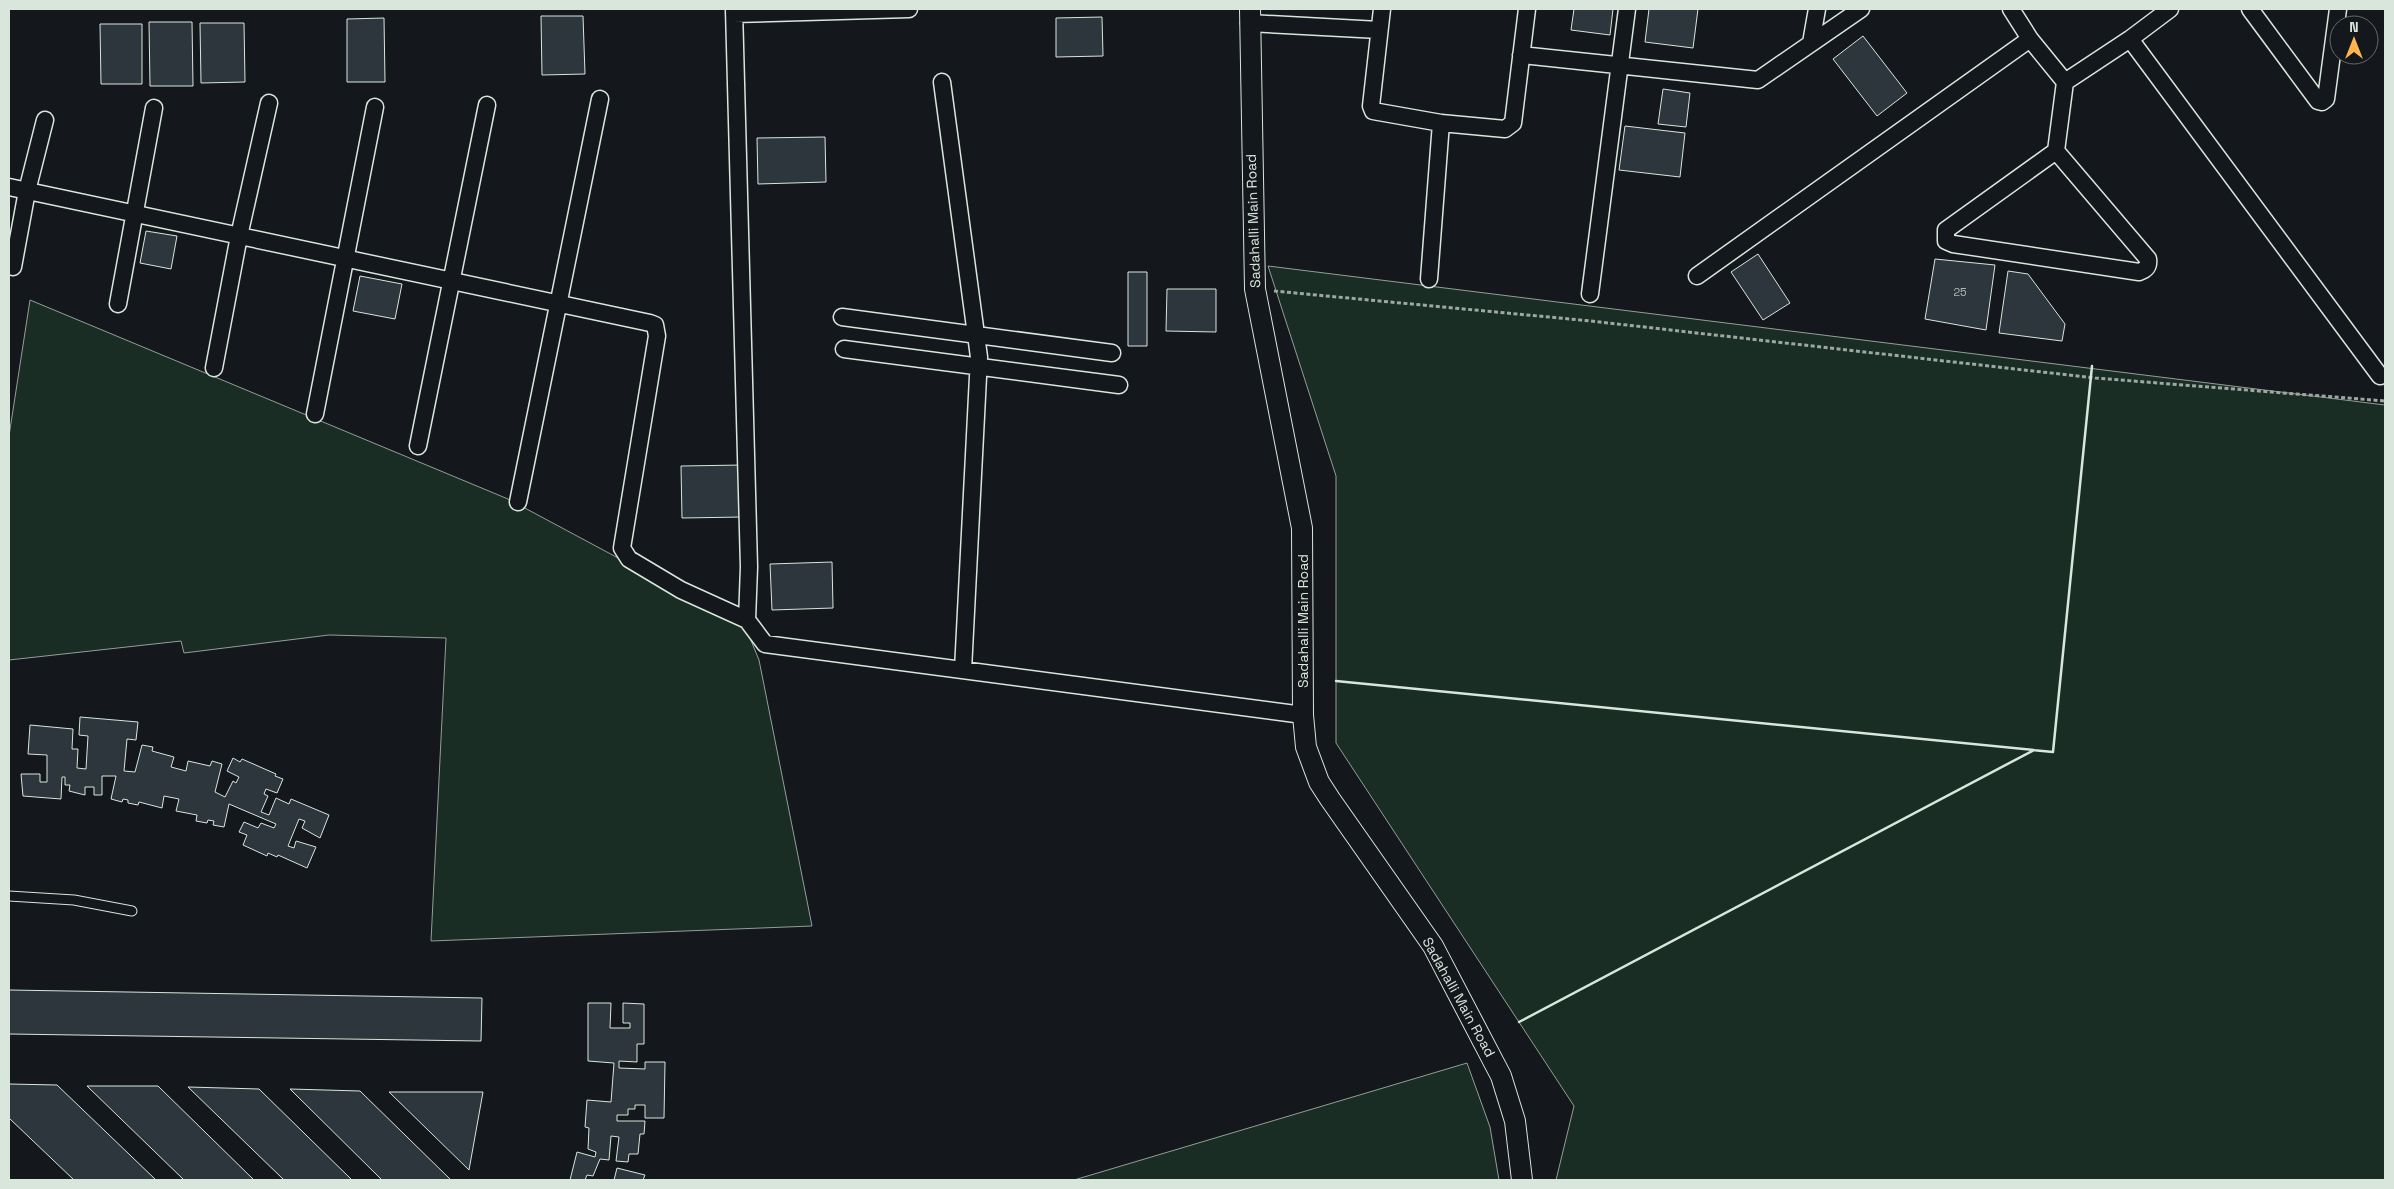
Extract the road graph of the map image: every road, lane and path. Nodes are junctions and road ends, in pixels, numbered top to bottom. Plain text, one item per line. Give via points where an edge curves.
1 (909, 9) edge
2 (1382, 9) edge
3 (1527, 9) edge
4 (1627, 9) edge
5 (1817, 9) edge
6 (1861, 9) edge
7 (2010, 9) edge
8 (2170, 9) edge
9 (2250, 9) edge
10 (2338, 9) edge
11 (734, 11) edge
12 (1249, 16) edge
13 (1380, 30) junction
14 (2030, 38) junction
15 (2130, 40) junction
16 (1811, 43) junction
17 (1521, 55) junction
18 (1618, 66) junction
19 (942, 82) dead end
20 (2065, 82) junction
21 (600, 99) dead end
22 (269, 103) dead end
23 (488, 105) dead end
24 (375, 107) dead end
25 (154, 108) dead end
26 (45, 120) dead end
27 (1441, 122) junction
28 (2056, 151) junction
29 (9, 188) edge
30 (27, 191) junction
31 (134, 214) junction
32 (239, 236) junction
33 (346, 258) junction
34 (13, 267) dead end
35 (1698, 276) dead end
36 (1429, 279) dead end
37 (451, 281) junction
38 (1254, 289) junction
39 (1590, 294) dead end
40 (118, 304) dead end
41 (560, 304) junction
42 (842, 317) dead end
43 (976, 335) junction
44 (844, 348) dead end
45 (1112, 353) dead end
46 (978, 366) junction
47 (214, 368) dead end
48 (2380, 376) dead end
49 (1119, 385) dead end
50 (2385, 401) edge
51 (315, 414) dead end
52 (418, 446) dead end
53 (518, 502) dead end
54 (746, 620) junction
55 (963, 670) junction
56 (1303, 715) junction
57 (9, 896) edge
58 (132, 911) dead end
59 (1522, 1180) edge

1 - 11 street
2 - 13 street
3 - 17 street
4 - 18 street
5 - 16 street
6 - 16 street
7 - 14 street
8 - 15 street
9 - 10 street via 2318,101 2322,102 2326,99
11 - 54 street via 750,567
12 - 13 street
12 - 38 street, Sadahalli Main Road
13 - 27 street via 1373,111
14 - 20 street
14 - 35 street
15 - 20 street
15 - 48 street
16 - 18 street via 1758,80
17 - 18 street
17 - 27 street via 1511,127
18 - 39 street
19 - 43 street
20 - 28 street
21 - 41 street
22 - 32 street
23 - 37 street
24 - 33 street
25 - 31 street
26 - 30 street
27 - 36 street
28 - 28 street via 2148,258 2144,271 1946,241 1946,230
29 - 30 street
30 - 31 street
30 - 34 street
31 - 32 street
31 - 40 street
32 - 33 street
32 - 47 street
33 - 37 street
33 - 51 street
37 - 41 street
37 - 52 street
38 - 50 path via 1591,321 2095,378
38 - 56 street, Sadahalli Main Road via 1302,528
41 - 53 street
41 - 54 street via 650,323 657,331 623,540 624,553 681,590
42 - 43 street
43 - 45 street
43 - 46 street
44 - 46 street
46 - 49 street
46 - 55 street
54 - 55 street via 765,644
55 - 56 street
56 - 59 street, Sadahalli Main Road via 1306,747 1319,782 1433,946 1502,1076 1515,1122
57 - 58 lane via 74,900

